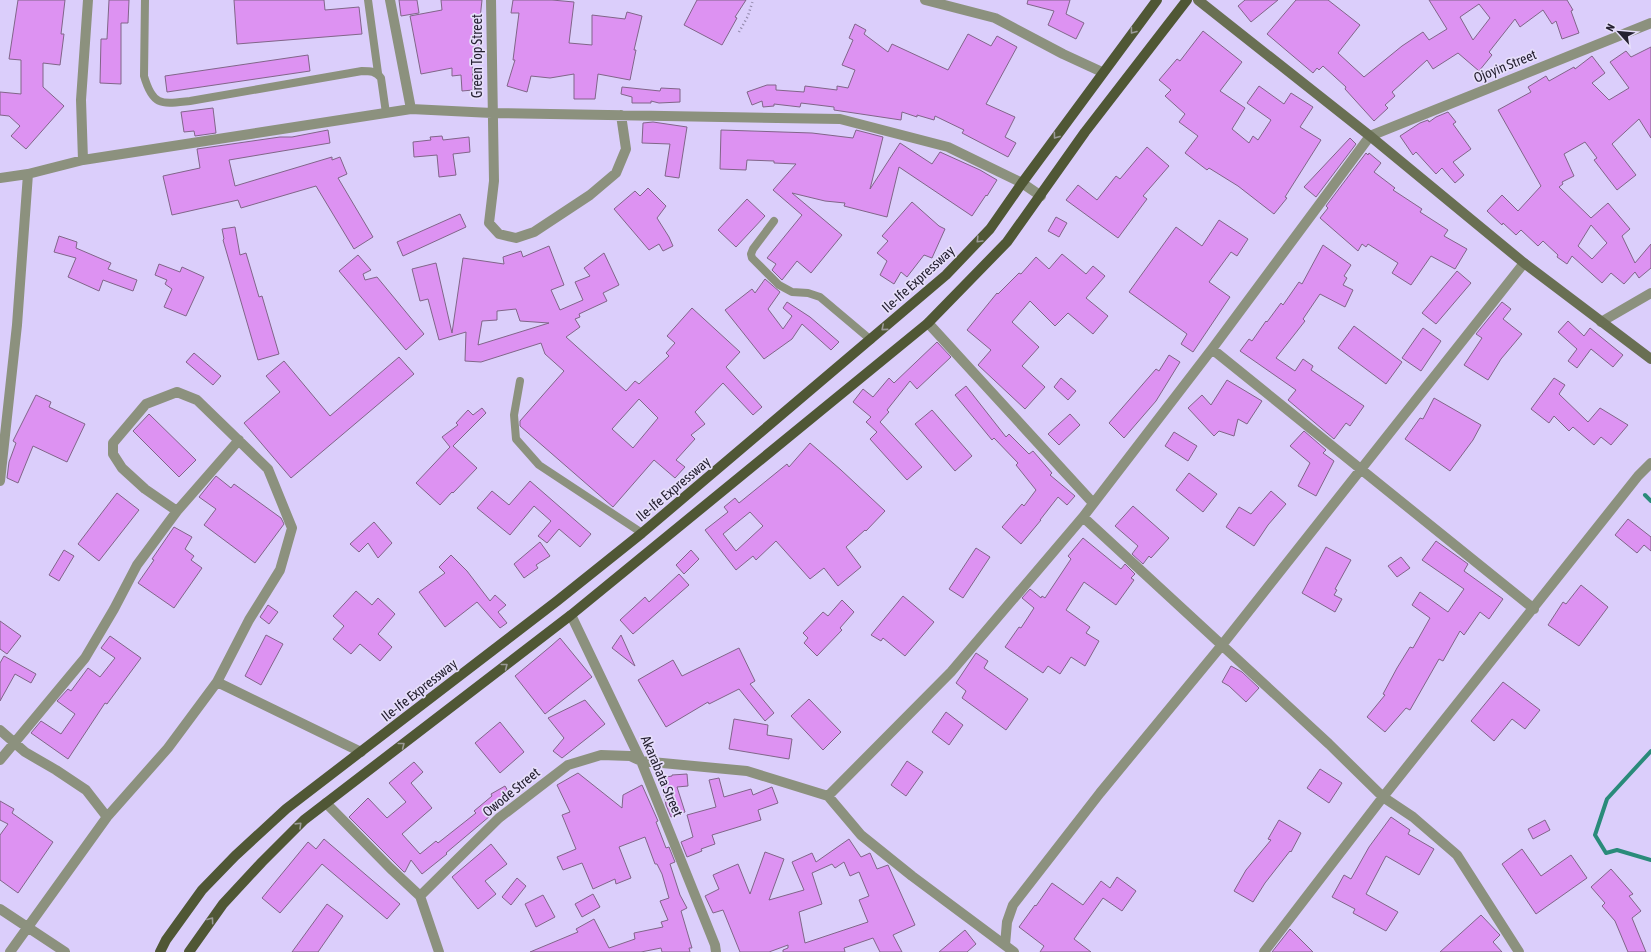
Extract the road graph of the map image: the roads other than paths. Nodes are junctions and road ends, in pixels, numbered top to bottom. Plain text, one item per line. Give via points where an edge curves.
1 (88, 0) edge
2 (145, 0) edge
3 (368, 0) edge
4 (390, 0) edge
5 (491, 0) edge
6 (925, 0) edge
7 (1157, 0) edge
8 (1187, 0) edge
9 (1198, 0) edge
10 (1651, 23) edge
11 (1102, 72) junction
12 (378, 73) junction
13 (411, 109) junction
14 (386, 113) junction
15 (492, 113) junction
16 (621, 115) junction
17 (1370, 136) junction
18 (83, 160) junction
19 (28, 174) junction
20 (0, 178) edge
21 (1022, 182) junction
22 (1041, 196) junction
23 (774, 221) dead end
24 (1524, 263) junction
25 (1651, 293) edge
26 (1601, 322) junction
27 (928, 323) junction
28 (871, 340) junction
29 (1212, 349) junction
30 (1651, 359) edge
31 (520, 381) dead end
32 (239, 440) junction
33 (1651, 463) edge
34 (1361, 469) junction
35 (0, 481) edge
36 (1093, 503) junction
37 (177, 512) junction
38 (1083, 517) junction
39 (642, 533) junction
40 (1534, 609) junction
41 (571, 615) junction
42 (1222, 645) junction
43 (217, 682) junction
44 (0, 730) edge
45 (14, 743) junction
46 (361, 752) junction
47 (0, 760) edge
48 (641, 761) junction
49 (828, 796) junction
50 (1383, 797) junction
51 (326, 803) junction
52 (107, 818) junction
53 (420, 896) junction
54 (0, 909) edge
55 (28, 926) junction
56 (1006, 945) junction
57 (10, 952) edge
58 (65, 952) edge
59 (160, 952) edge
60 (189, 952) edge
61 (439, 952) edge
62 (716, 952) edge
63 (1014, 952) edge
64 (1264, 952) edge
65 (1519, 952) edge

1 - 18 street via 81,100
2 - 12 lane via 144,76 147,88 157,101 190,101 362,71
3 - 12 lane
4 - 13 street
5 - 15 street, Green Top Street
6 - 11 street via 995,18
7 -> 11 main road, Ile-Ife Expressway
8 - 22 main road via 1085,132
9 - 17 street
10 - 17 street, Ojoyin Street
11 -> 21 main road, Ile-Ife Expressway
12 - 14 lane
13 - 14 street
13 - 15 street
14 - 18 street
15 - 16 street
15 - 16 street, Green Top Street via 494,181 489,223 499,234 516,238 534,232 590,195 616,173 626,148
16 - 21 street via 840,119 948,148
17 - 24 street
17 - 29 street
18 - 19 street
19 - 20 street
19 - 35 street via 17,325
21 - 22 street
21 -> 28 main road, Ile-Ife Expressway via 990,229 946,275
22 - 27 main road via 1006,242
23 - 28 lane via 753,248 752,258 779,286 792,292 820,297
24 - 26 street
24 - 34 street
25 - 26 street
26 - 30 street
27 - 36 street
27 - 41 main road
28 - 39 main road, Ile-Ife Expressway
29 - 34 street
29 - 36 street
31 - 39 lane via 514,415 516,439 539,465
32 - 37 street
32 - 37 street via 197,400 177,392 146,404 114,442 113,454 122,468 145,489
32 - 43 street via 268,469 292,528 280,570 249,620
33 - 40 street via 1638,476
34 - 40 street
34 - 42 street
36 - 38 street
37 - 45 street via 137,565 85,658
38 - 42 street
38 - 49 street via 951,672
39 - 46 main road, Ile-Ife Expressway
40 - 50 street
41 - 48 street, Akarabata Street
51 -> 41 main road
42 - 50 street
42 - 56 street via 1100,793 1014,905 1007,922
43 - 46 street
43 - 52 street via 168,748
44 - 45 street
45 - 47 street
45 - 52 street via 86,790
46 - 59 main road, Ile-Ife Expressway via 286,809 235,856 202,890
48 - 49 street, Owode Street via 747,771
48 - 53 street, Owode Street via 630,756 601,755 568,765 499,818
48 - 62 street, Akarabata Street
49 - 56 street via 861,835
50 - 64 street
50 - 65 street via 1457,855
51 - 53 street
60 -> 51 main road via 223,904 304,820
52 - 55 street
53 - 61 street
54 - 55 street
55 - 57 street
55 - 58 street
56 - 63 street

